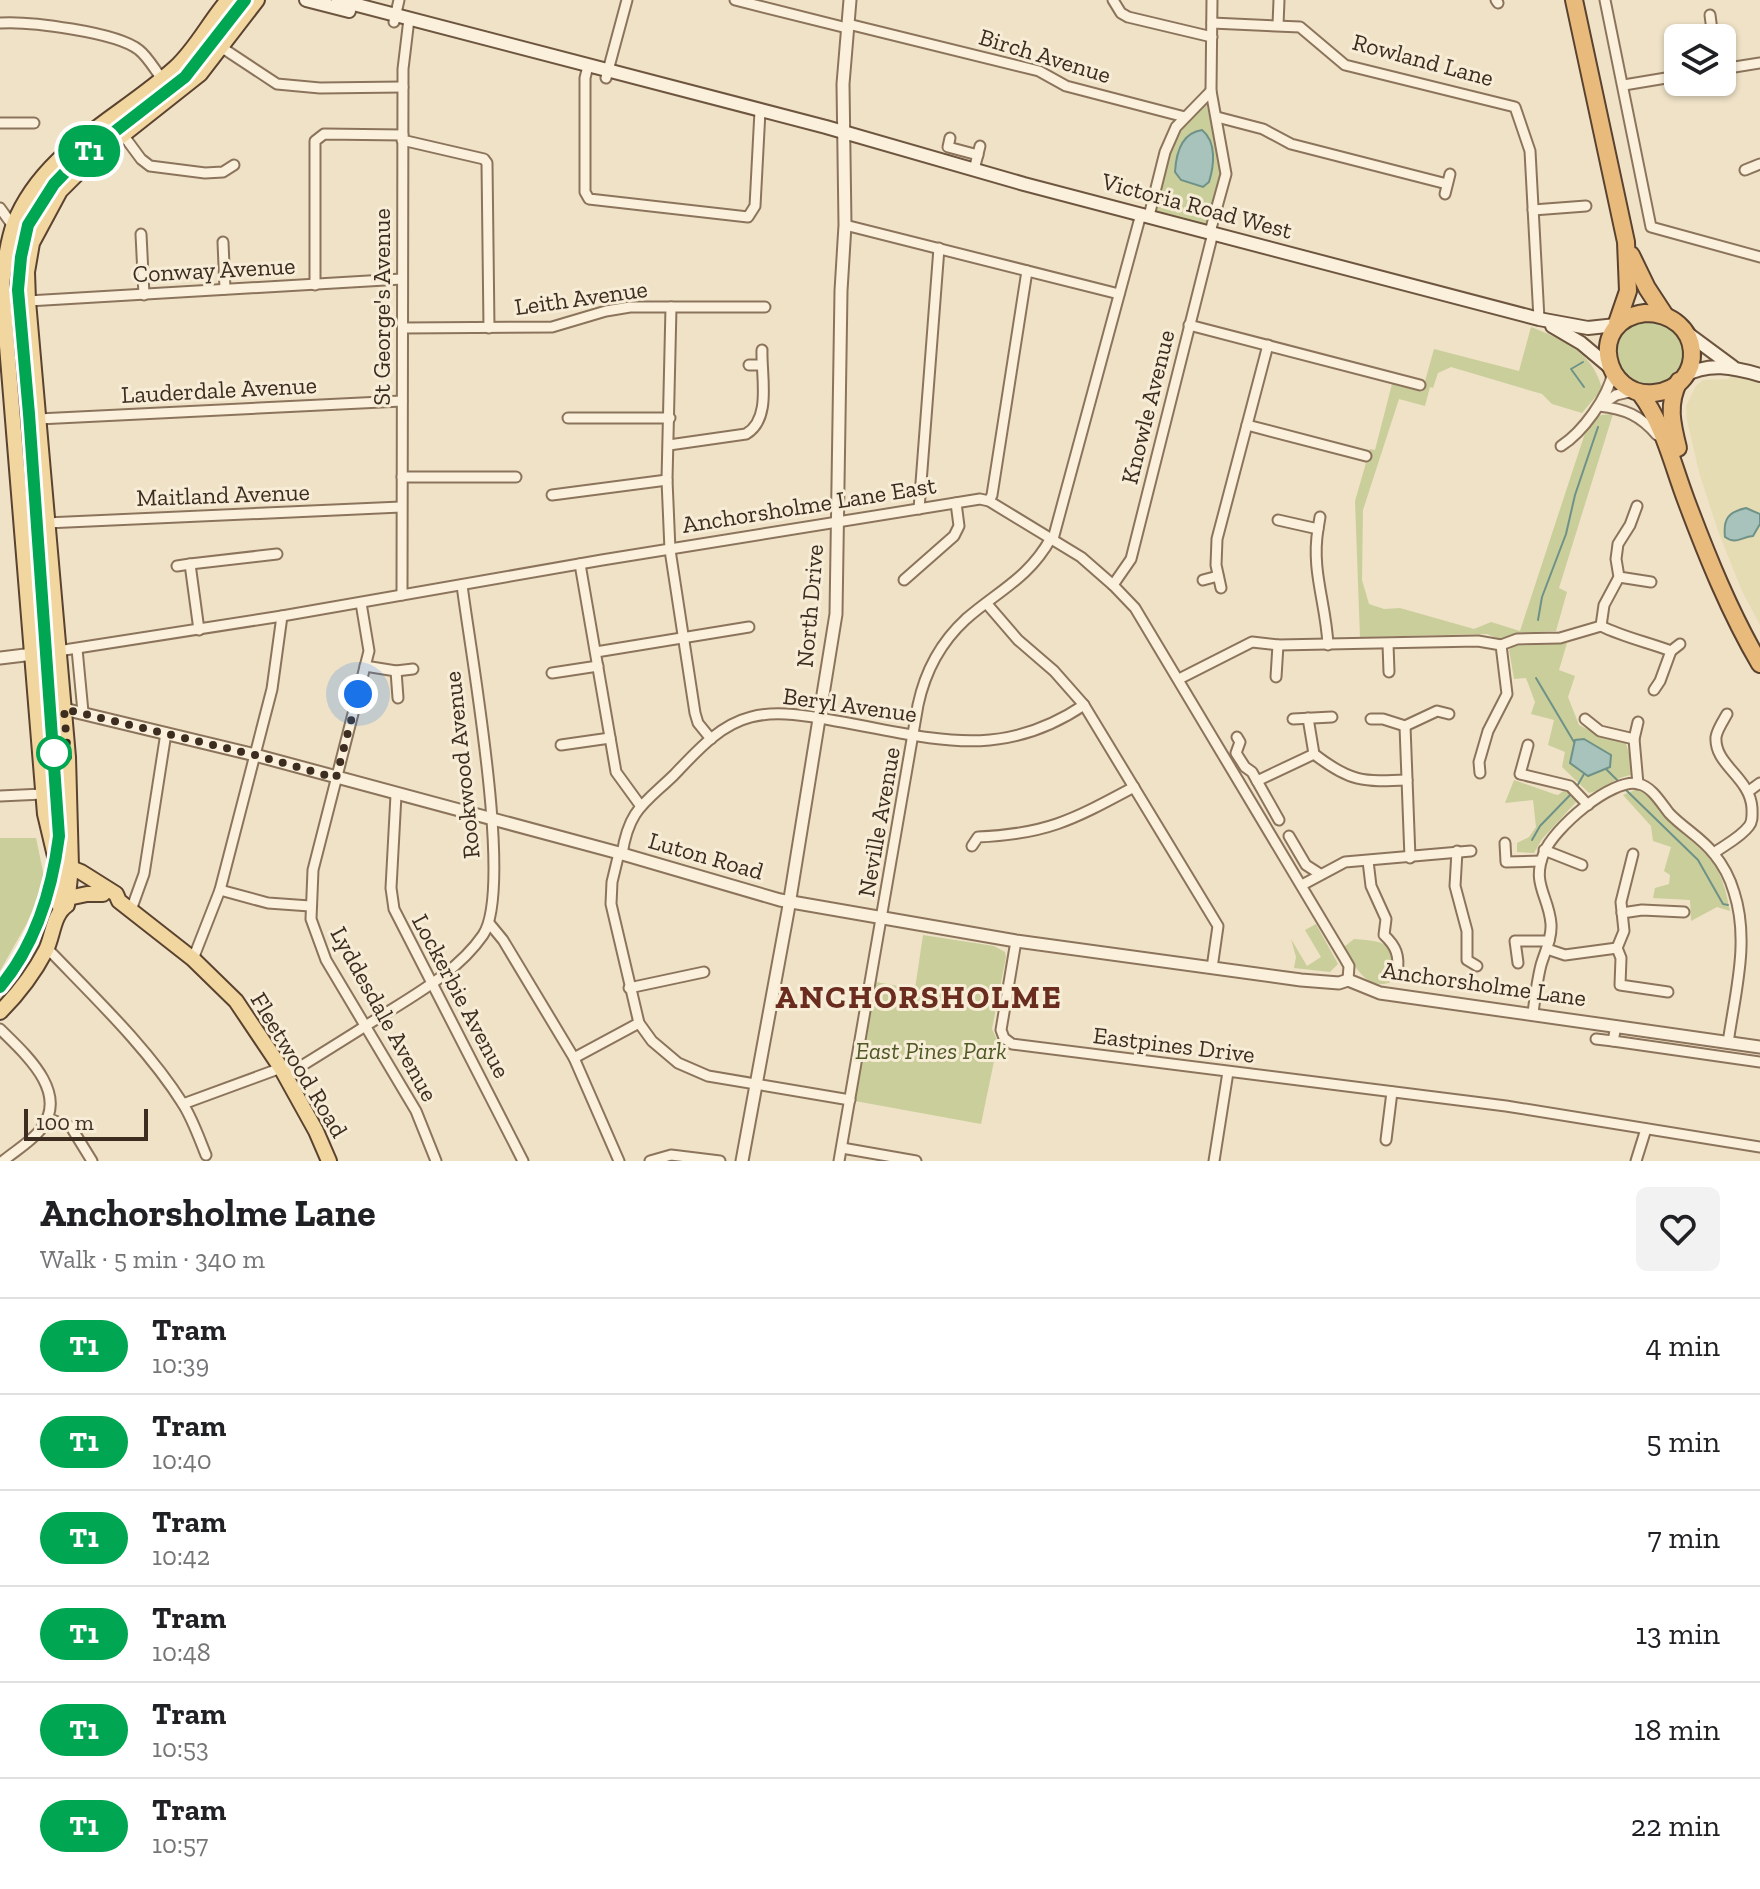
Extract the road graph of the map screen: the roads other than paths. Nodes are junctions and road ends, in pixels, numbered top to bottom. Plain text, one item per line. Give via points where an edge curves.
1 (228, 0) edge
2 (257, 0) edge
3 (306, 0) edge
4 (338, 0) edge
5 (399, 0) edge
6 (627, 0) edge
7 (735, 0) edge
8 (850, 0) edge
9 (1113, 0) edge
10 (1212, 0) edge
11 (1279, 0) edge
12 (1574, 0) edge
13 (1605, 0) edge
14 (752, 2) edge
15 (1710, 15) dead end
16 (402, 20) junction
17 (0, 23) edge
18 (1212, 23) junction
19 (1711, 24) edge
20 (1278, 25) junction
21 (847, 26) junction
22 (1212, 37) junction
23 (221, 47) junction
24 (1760, 63) edge
25 (1736, 67) edge
26 (587, 70) junction
27 (607, 74) junction
28 (1664, 78) edge
29 (162, 79) junction
30 (1624, 85) junction
31 (403, 87) junction
32 (1211, 91) junction
33 (759, 115) junction
34 (1185, 117) junction
35 (1217, 117) junction
36 (0, 123) edge
37 (34, 123) dead end
38 (844, 134) junction
39 (124, 136) junction
40 (402, 138) junction
41 (950, 138) dead end
42 (1760, 164) edge
43 (234, 165) dead end
44 (974, 170) junction
45 (1745, 170) dead end
46 (1447, 184) dead end
47 (1586, 206) dead end
48 (0, 208) edge
49 (1533, 210) junction
50 (1145, 215) junction
51 (845, 225) junction
52 (13, 226) junction
53 (1211, 233) junction
54 (141, 234) dead end
55 (223, 242) dead end
56 (1626, 242) junction
57 (939, 248) junction
58 (1760, 257) edge
59 (1027, 271) junction
60 (402, 279) junction
61 (1, 284) edge
62 (315, 285) junction
63 (225, 289) junction
64 (1119, 294) junction
65 (144, 295) junction
66 (28, 301) junction
67 (671, 307) junction
68 (765, 307) dead end
69 (1664, 314) junction
70 (1539, 319) junction
71 (1617, 324) junction
72 (1189, 325) junction
73 (403, 328) junction
74 (489, 328) junction
75 (1687, 333) junction
76 (1268, 345) junction
77 (762, 350) dead end
78 (749, 365) dead end
79 (761, 365) junction
80 (1733, 367) junction
81 (1612, 371) junction
82 (1760, 375) edge
83 (1682, 378) junction
84 (1420, 385) dead end
85 (1637, 392) junction
86 (402, 401) junction
87 (1599, 406) junction
88 (568, 418) dead end
89 (670, 418) junction
90 (38, 419) junction
91 (6, 421) edge
92 (1247, 425) junction
93 (669, 445) junction
94 (1561, 446) dead end
95 (1667, 447) junction
96 (1366, 456) dead end
97 (402, 477) junction
98 (516, 477) dead end
99 (667, 480) junction
100 (552, 495) dead end
101 (989, 501) junction
102 (956, 503) junction
103 (1637, 506) dead end
104 (401, 507) junction
105 (919, 509) junction
106 (1320, 517) dead end
107 (1278, 520) dead end
108 (838, 521) junction
109 (46, 523) junction
110 (1318, 529) junction
111 (1699, 534) junction
112 (1052, 539) junction
113 (670, 550) junction
114 (277, 554) dead end
115 (908, 560) dead end
116 (190, 564) junction
117 (580, 564) junction
118 (177, 566) dead end
119 (915, 570) junction
120 (1218, 576) junction
121 (1619, 577) junction
122 (904, 580) dead end
123 (1203, 580) dead end
124 (1651, 582) dead end
125 (462, 585) junction
126 (1113, 585) junction
127 (1221, 588) dead end
128 (402, 595) junction
129 (361, 603) junction
130 (987, 604) junction
131 (282, 616) junction
132 (1601, 626) junction
133 (749, 627) dead end
134 (199, 630) junction
135 (683, 637) junction
136 (1388, 644) junction
137 (1680, 644) dead end
138 (1278, 645) junction
139 (1328, 645) junction
140 (1501, 645) junction
141 (77, 649) junction
142 (58, 651) junction
143 (1671, 651) junction
144 (596, 652) junction
145 (31, 654) junction
146 (0, 658) edge
147 (1760, 664) edge
148 (365, 666) junction
149 (598, 666) junction
150 (413, 669) dead end
151 (396, 671) junction
152 (1389, 672) dead end
153 (552, 673) dead end
154 (1276, 677) dead end
155 (1179, 679) junction
156 (1654, 690) dead end
157 (398, 698) dead end
158 (1084, 705) junction
159 (64, 709) junction
160 (83, 712) junction
161 (1449, 714) dead end
162 (1727, 714) dead end
163 (1332, 717) dead end
164 (820, 718) junction
165 (1308, 718) junction
166 (1293, 719) dead end
167 (1371, 719) dead end
168 (1585, 719) dead end
169 (1638, 722) dead end
170 (1405, 726) junction
171 (166, 733) junction
172 (1705, 733) dead end
173 (914, 734) junction
174 (1716, 736) junction
175 (1237, 737) dead end
176 (610, 738) junction
177 (711, 739) junction
178 (1634, 739) junction
179 (561, 745) dead end
180 (1528, 745) dead end
181 (1314, 754) junction
182 (255, 755) junction
183 (1480, 773) dead end
184 (336, 778) junction
185 (1407, 780) junction
186 (1257, 781) junction
187 (1760, 783) edge
188 (1633, 784) junction
189 (1134, 787) junction
190 (1749, 791) junction
191 (43, 794) junction
192 (396, 795) junction
193 (0, 796) edge
194 (640, 805) junction
195 (1588, 805) junction
196 (493, 819) junction
197 (1279, 820) dead end
198 (1756, 826) edge
199 (1289, 836) dead end
200 (974, 837) dead end
201 (1505, 843) dead end
202 (1544, 850) junction
203 (1457, 851) junction
204 (1471, 851) dead end
205 (621, 853) junction
206 (1714, 853) junction
207 (1633, 854) dead end
208 (1410, 858) junction
209 (1368, 861) junction
210 (1541, 861) junction
211 (1582, 865) dead end
212 (64, 871) junction
213 (1320, 874) junction
214 (1302, 885) junction
215 (220, 890) junction
216 (103, 894) junction
217 (789, 902) junction
218 (64, 904) junction
219 (125, 905) junction
220 (310, 906) junction
221 (1684, 912) dead end
222 (1622, 913) junction
223 (882, 919) junction
224 (489, 923) junction
225 (1373, 933) dead end
226 (1384, 935) junction
227 (1016, 941) junction
228 (1548, 945) junction
229 (47, 948) junction
230 (1617, 948) junction
231 (193, 959) junction
232 (1518, 963) dead end
233 (1477, 966) dead end
234 (1212, 968) junction
235 (704, 972) dead end
236 (1397, 973) dead end
237 (1348, 980) junction
238 (431, 984) junction
239 (629, 988) junction
240 (1668, 992) dead end
241 (0, 1012) edge
242 (1533, 1013) junction
243 (639, 1023) junction
244 (366, 1026) junction
245 (1616, 1026) junction
246 (1, 1033) edge
247 (1596, 1039) dead end
248 (1613, 1041) junction
249 (1728, 1043) junction
250 (1760, 1047) edge
251 (574, 1058) junction
252 (1760, 1062) edge
253 (283, 1072) junction
254 (1228, 1072) junction
255 (758, 1084) junction
256 (1392, 1092) junction
257 (850, 1100) junction
258 (183, 1104) junction
259 (47, 1118) junction
260 (1646, 1129) junction
261 (1386, 1140) dead end
262 (1760, 1147) edge
263 (842, 1148) junction
264 (206, 1155) dead end
265 (3, 1161) edge
266 (92, 1161) edge
267 (329, 1161) edge
268 (436, 1161) edge
269 (523, 1161) edge
270 (619, 1161) edge
271 (650, 1161) edge
272 (720, 1161) edge
273 (742, 1161) edge
274 (839, 1161) edge
275 (916, 1161) edge
276 (1214, 1161) edge
277 (1636, 1161) edge

1 - 29 main road
2 - 23 main road
3 - 16 main road, Victoria Road West
4 - 16 main road, Victoria Road West
5 - 16 street, St George's Avenue
6 - 27 street
7 - 14 street, Birch Avenue
8 - 21 street, North Drive
9 - 22 street via 1128,17
10 - 18 street, Knowle Avenue
11 - 20 street
12 - 56 highway
13 - 30 street
14 - 21 street, Birch Avenue
15 - 19 street
16 - 26 main road, Victoria Road West
16 - 31 street, St George's Avenue
17 - 29 street via 53,25 128,44
18 - 20 street, Rowland Lane
18 - 22 street, Knowle Avenue
20 - 49 street, Rowland Lane via 1300,27 1345,65 1515,107 1530,151
21 - 34 street, Birch Avenue via 1039,71 1066,86
21 - 38 street, North Drive
22 - 32 street, Knowle Avenue
23 - 31 street via 277,84
23 - 39 main road via 200,74
24 - 25 street
26 - 27 main road, Victoria Road West
26 - 33 street via 589,199 748,217 755,206
27 - 33 main road, Victoria Road West
28 - 30 street
29 - 52 main road via 56,161 31,191
30 - 58 street via 1651,227
31 - 40 street, St George's Avenue
32 - 34 street
32 - 35 street, Knowle Avenue
33 - 38 main road, Victoria Road West via 825,135
34 - 50 street via 1168,144
35 - 46 street via 1263,129 1291,144
35 - 53 street, Knowle Avenue via 1226,174
36 - 37 street
38 - 44 main road, Victoria Road West
38 - 51 street, North Drive
39 - 43 street via 150,166 205,173
39 - 66 main road via 90,161 51,204 32,243
40 - 60 street, St George's Avenue
40 - 62 street via 324,134 315,141
40 - 74 street via 487,163
41 - 44 street via 948,147 979,150
42 - 45 street
44 - 50 main road, Victoria Road West
47 - 49 street
48 - 52 street
49 - 70 street, Rowland Lane
50 - 53 main road, Victoria Road West
50 - 64 street
51 - 57 street
51 - 108 street, North Drive
52 - 61 main road
53 - 70 main road, Victoria Road West
53 - 72 street, Knowle Avenue
54 - 65 street
55 - 63 street
56 - 69 highway
56 - 71 highway via 1628,291
57 - 59 street
57 - 105 street
59 - 64 street
59 - 101 street
60 - 62 street, Conway Avenue
60 - 73 street, St George's Avenue
61 - 91 main road
62 - 63 street, Conway Avenue
63 - 65 street, Conway Avenue
64 - 112 street
65 - 66 street, Conway Avenue
66 - 90 main road
67 - 68 street, Leith Avenue
67 - 74 street, Leith Avenue via 613,309 552,327
67 - 89 street
69 - 71 highway via 1636,314
69 - 75 highway
70 - 71 main road, Victoria Road West via 1588,328
70 - 81 main road, Victoria Road West via 1581,343
71 - 81 highway via 1608,350
72 - 76 street
72 - 126 street, Knowle Avenue via 1131,559
73 - 74 street, Leith Avenue
73 - 86 street, St George's Avenue
75 - 80 main road
75 - 83 highway via 1693,352
76 - 84 street
76 - 92 street
77 - 79 street
78 - 79 street
79 - 93 street via 762,418 756,428
80 - 82 main road
80 - 83 main road via 1707,367
81 - 85 highway
81 - 87 street
83 - 85 highway via 1660,392
83 - 111 highway via 1671,404 1672,426
85 - 87 street via 1616,395
85 - 95 highway via 1657,417
86 - 90 street, Lauderdale Avenue
86 - 97 street, St George's Avenue
87 - 94 street
87 - 95 street via 1638,417
88 - 89 street
89 - 93 street
90 - 109 main road
91 - 145 main road
92 - 96 street
92 - 120 street via 1217,539
93 - 99 street
95 - 111 highway
97 - 98 street
97 - 104 street, St George's Avenue
99 - 100 street
99 - 113 street
101 - 102 street, Anchorsholme Lane East
101 - 112 street
102 - 105 street, Anchorsholme Lane East
102 - 119 street via 958,531
103 - 121 street via 1616,551
104 - 109 street, Maitland Avenue
104 - 128 street, St George's Avenue
105 - 108 street, Anchorsholme Lane East
106 - 110 street
107 - 110 street
108 - 113 street, Anchorsholme Lane East
108 - 164 street, North Drive via 836,614
109 - 142 main road
110 - 139 street via 1314,558
111 - 147 highway
112 - 126 street
112 - 130 street, Neville Avenue via 1026,571
113 - 117 street, Anchorsholme Lane East
113 - 135 street
114 - 116 street
115 - 119 street
116 - 118 street
116 - 134 street
117 - 125 street, Anchorsholme Lane East
117 - 144 street
119 - 122 street
120 - 123 street
120 - 127 street
121 - 124 street
121 - 132 street via 1604,605
125 - 128 street, Anchorsholme Lane East
125 - 196 street, Rookwood Avenue
126 - 155 street via 1135,608
128 - 129 street, Anchorsholme Lane East
129 - 131 street, Anchorsholme Lane East
129 - 148 street, Lyddesdale Avenue via 369,651
130 - 158 street
130 - 173 street, Neville Avenue via 954,631 933,662
131 - 134 street, Anchorsholme Lane East
131 - 182 street via 275,678
132 - 140 street via 1560,638 1517,639
132 - 143 street
133 - 135 street
134 - 141 street, Anchorsholme Lane East
135 - 144 street
135 - 177 street via 695,713
136 - 139 street
136 - 140 street
136 - 152 street
137 - 143 street
138 - 139 street
138 - 154 street
138 - 155 street via 1252,642
140 - 183 street via 1507,694 1488,731
141 - 142 street, Anchorsholme Lane East
141 - 160 street
142 - 145 street, Anchorsholme Lane East
142 - 159 main road
143 - 156 street
144 - 149 street
145 - 146 street, Anchorsholme Lane East
145 - 191 main road
148 - 151 street
148 - 184 street, Lyddesdale Avenue
149 - 153 street
149 - 176 street
150 - 151 street
151 - 157 street
155 - 214 street
158 - 173 street, Beryl Avenue via 1039,731 995,741
158 - 189 street
159 - 160 street, Luton Road
159 - 212 main road
160 - 171 street, Luton Road
161 - 170 street via 1436,705
162 - 174 street
163 - 165 street
164 - 173 street, Beryl Avenue
164 - 177 street, Beryl Avenue via 752,716
164 - 217 street, North Drive
165 - 166 street
165 - 181 street
167 - 170 street
168 - 178 street via 1600,731
169 - 178 street
170 - 185 street
171 - 182 street, Luton Road
171 - 219 street via 144,874
172 - 174 street
173 - 223 street, Neville Avenue
174 - 190 street via 1724,761
175 - 186 street via 1238,757
176 - 179 street
176 - 194 street via 616,772
177 - 194 street, Beryl Avenue
178 - 188 street
180 - 195 street via 1520,774 1570,786
181 - 185 street via 1358,781
181 - 186 street
182 - 184 street, Luton Road
182 - 215 street
184 - 192 street, Luton Road
184 - 220 street, Lyddesdale Avenue via 313,870
185 - 208 street
186 - 197 street
187 - 190 street
188 - 195 street
188 - 206 street via 1647,788
189 - 200 street via 1057,832
189 - 234 street via 1173,861 1218,926
190 - 198 street
191 - 193 street
191 - 212 main road via 46,827
192 - 196 street, Luton Road
192 - 238 street, Lockerbie Avenue via 394,909
194 - 205 street, Beryl Avenue
195 - 202 street
196 - 205 street, Luton Road
196 - 224 street, Rookwood Avenue
198 - 206 street
199 - 213 street via 1306,865
201 - 210 street via 1506,862
202 - 210 street
202 - 211 street
203 - 204 street
203 - 208 street
203 - 233 street via 1455,886 1467,931 1462,962
205 - 217 street, Luton Road
205 - 239 street, Beryl Avenue via 611,904
206 - 249 street via 1734,892 1742,933
207 - 222 street
208 - 209 street
209 - 213 street via 1345,862
209 - 226 street via 1371,886 1386,919
210 - 228 street via 1540,885 1551,921
212 - 216 main road, Fleetwood Road
212 - 218 main road
212 - 219 main road, Fleetwood Road via 116,894
213 - 214 street
214 - 237 street via 1349,966
215 - 220 street via 268,903
215 - 231 street
216 - 218 main road
216 - 219 main road, Fleetwood Road
217 - 223 street, Luton Road
217 - 255 street, North Drive
218 - 229 main road
219 - 231 main road, Fleetwood Road
220 - 244 street, Lyddesdale Avenue via 320,948
221 - 222 street
222 - 230 street via 1624,931
223 - 227 street, Luton Road
223 - 257 street, Neville Avenue
224 - 238 street via 473,947
224 - 251 street
225 - 226 street
226 - 236 street via 1397,953
227 - 234 street, Luton Road
227 - 254 street, Eastpines Drive via 1001,1025 1007,1041
228 - 230 street via 1565,955
228 - 232 street via 1515,941
228 - 242 street
229 - 241 main road
229 - 258 street via 119,1024
230 - 240 street via 1620,985
231 - 253 main road, Fleetwood Road via 236,1001
234 - 237 street, Luton Road via 1328,983
235 - 239 street
237 - 242 street, Anchorsholme Lane via 1380,993
238 - 244 street
238 - 269 street, Lockerbie Avenue
239 - 243 street, Beryl Avenue
242 - 245 street, Anchorsholme Lane
243 - 251 street
243 - 255 street via 678,1063 708,1076
244 - 253 street
244 - 268 street, Lyddesdale Avenue via 416,1111
245 - 248 street, Anchorsholme Lane
245 - 249 street, Anchorsholme Lane
246 - 259 street via 45,1077 50,1095
247 - 248 street, Anchorsholme Lane
248 - 252 street, Anchorsholme Lane
249 - 250 street, Anchorsholme Lane
251 - 270 street
253 - 258 street
253 - 267 main road, Fleetwood Road
254 - 256 street, Eastpines Drive
254 - 276 street
255 - 257 street
255 - 273 street, North Drive
256 - 260 street, Eastpines Drive via 1575,1123
256 - 261 street
257 - 263 street, Neville Avenue
258 - 264 street
259 - 265 street
259 - 266 street via 71,1127
260 - 262 street, Eastpines Drive
260 - 277 street
263 - 274 street, Neville Avenue
263 - 275 street
271 - 272 street via 671,1155

